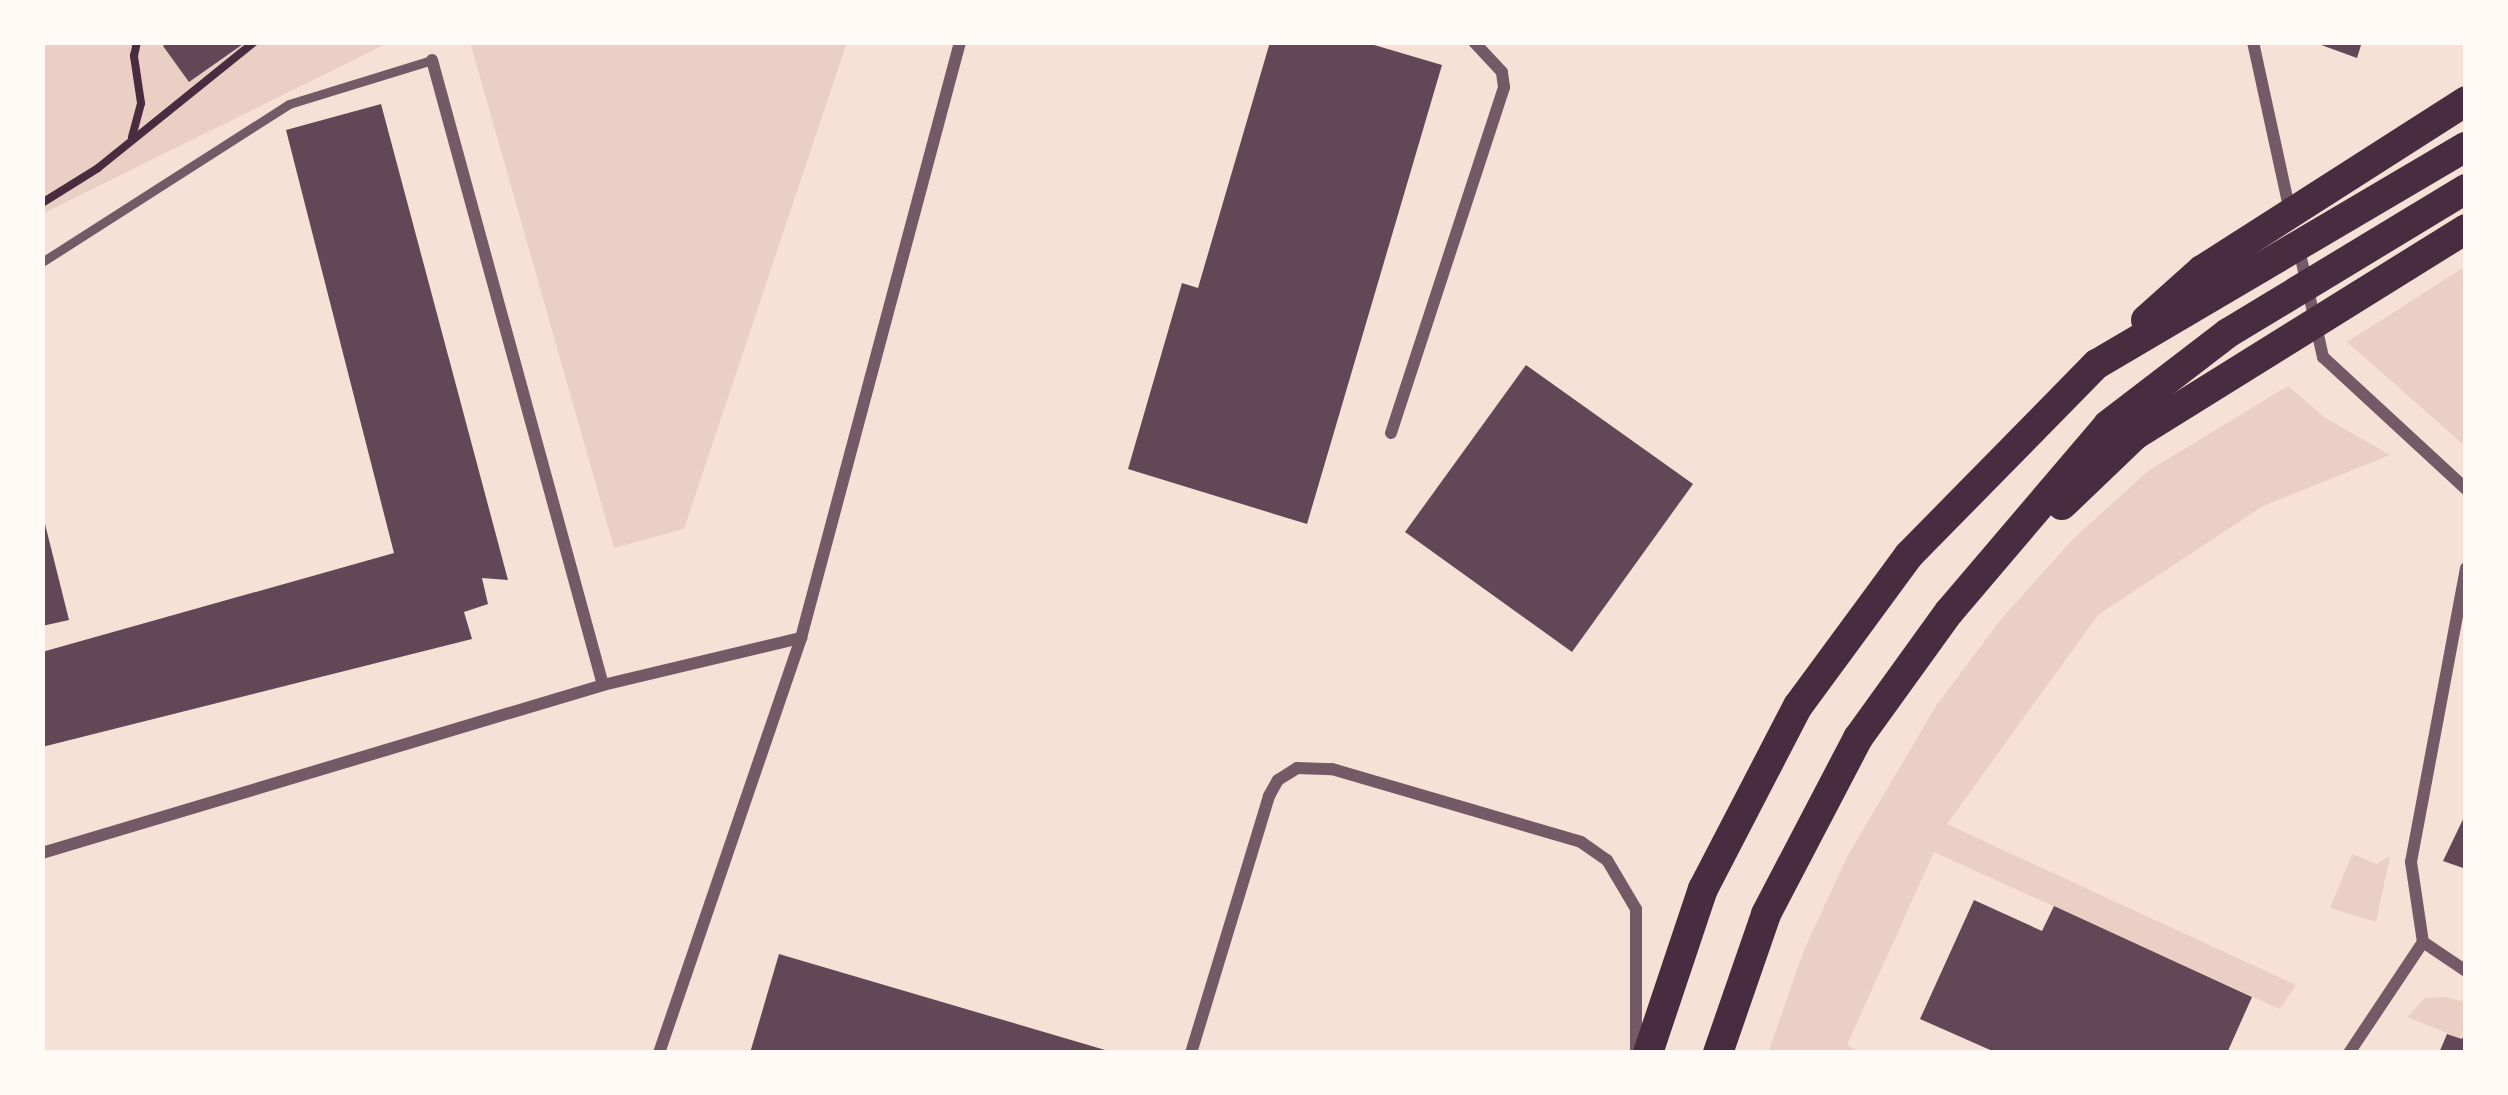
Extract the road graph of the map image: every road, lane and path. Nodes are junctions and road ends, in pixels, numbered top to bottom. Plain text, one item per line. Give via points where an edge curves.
1 (137, 42) edge
2 (254, 42) edge
3 (960, 42) edge
4 (1474, 42) edge
5 (2253, 42) edge
6 (432, 60) joint
7 (2466, 101) edge
8 (132, 139) junction
9 (2466, 147) edge
10 (2466, 189) edge
11 (42, 203) edge
12 (2466, 229) edge
13 (42, 262) edge
14 (2208, 283) junction
15 (1391, 433) dead end
16 (2466, 489) edge
17 (2466, 568) edge
18 (1949, 612) junction
19 (801, 638) junction
20 (603, 685) junction
21 (42, 853) edge
22 (2423, 942) junction
23 (2466, 971) edge
24 (658, 1053) edge
25 (1191, 1053) edge
26 (1636, 1053) edge
27 (1648, 1053) edge
28 (1718, 1053) edge
29 (2349, 1053) edge

1 - 8 path via 141,104
2 - 8 path
3 - 19 street
4 - 15 street via 1502,72 1504,87
5 - 16 street via 2323,357
6 - 13 lane via 289,104
6 - 20 street
7 - 14 main road via 2345,178
8 - 11 path
9 - 14 main road via 2360,212
10 - 18 main road via 2228,333 2108,424
12 - 18 main road via 2135,435
14 - 27 main road via 2098,364 1909,555 1798,706 1703,890
17 - 22 street via 2410,862
18 - 28 main road via 1858,738 1766,914
19 - 20 street
19 - 24 street
20 - 21 street
22 - 23 street
22 - 29 street
25 - 26 street via 1269,796 1297,768 1332,769 1581,842 1607,860 1636,909

